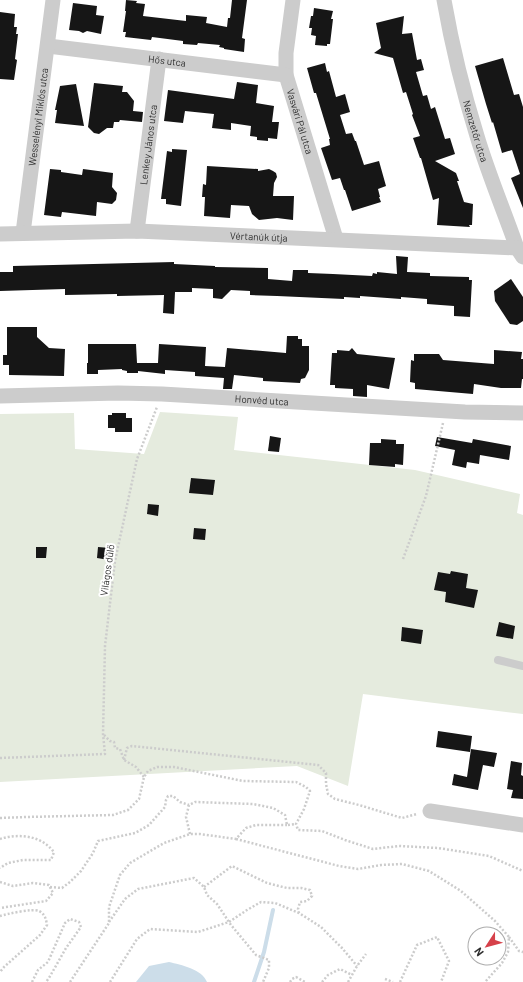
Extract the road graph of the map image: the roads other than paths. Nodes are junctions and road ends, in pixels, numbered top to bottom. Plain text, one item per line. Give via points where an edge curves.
1 (54, 0) edge
2 (293, 0) edge
3 (444, 0) edge
4 (48, 46) junction
5 (159, 59) junction
6 (286, 75) junction
7 (137, 231) junction
8 (23, 233) junction
9 (0, 234) edge
10 (336, 239) junction
11 (520, 252) edge
12 (0, 396) edge
13 (523, 413) edge
14 (498, 660) dead end
15 (523, 666) edge
16 (430, 811) road end
17 (523, 825) edge

1 - 4 street, Wesselényi Miklós utca
2 - 6 street, Vasvári Pál utca via 286,53
3 - 11 street, Nemzetőr utca via 459,75 477,137
4 - 5 street, Hős utca
4 - 8 street, Wesselényi Miklós utca
5 - 6 street, Hős utca
5 - 7 street, Lenkey János utca
6 - 10 street, Vasvári Pál utca
7 - 8 street, Vértanúk útja
7 - 10 street, Vértanúk útja
8 - 9 street, Vértanúk útja
10 - 11 street, Vértanúk útja
12 - 13 street, Honvéd utca via 162,394 446,411
14 - 15 lane
16 - 17 street

